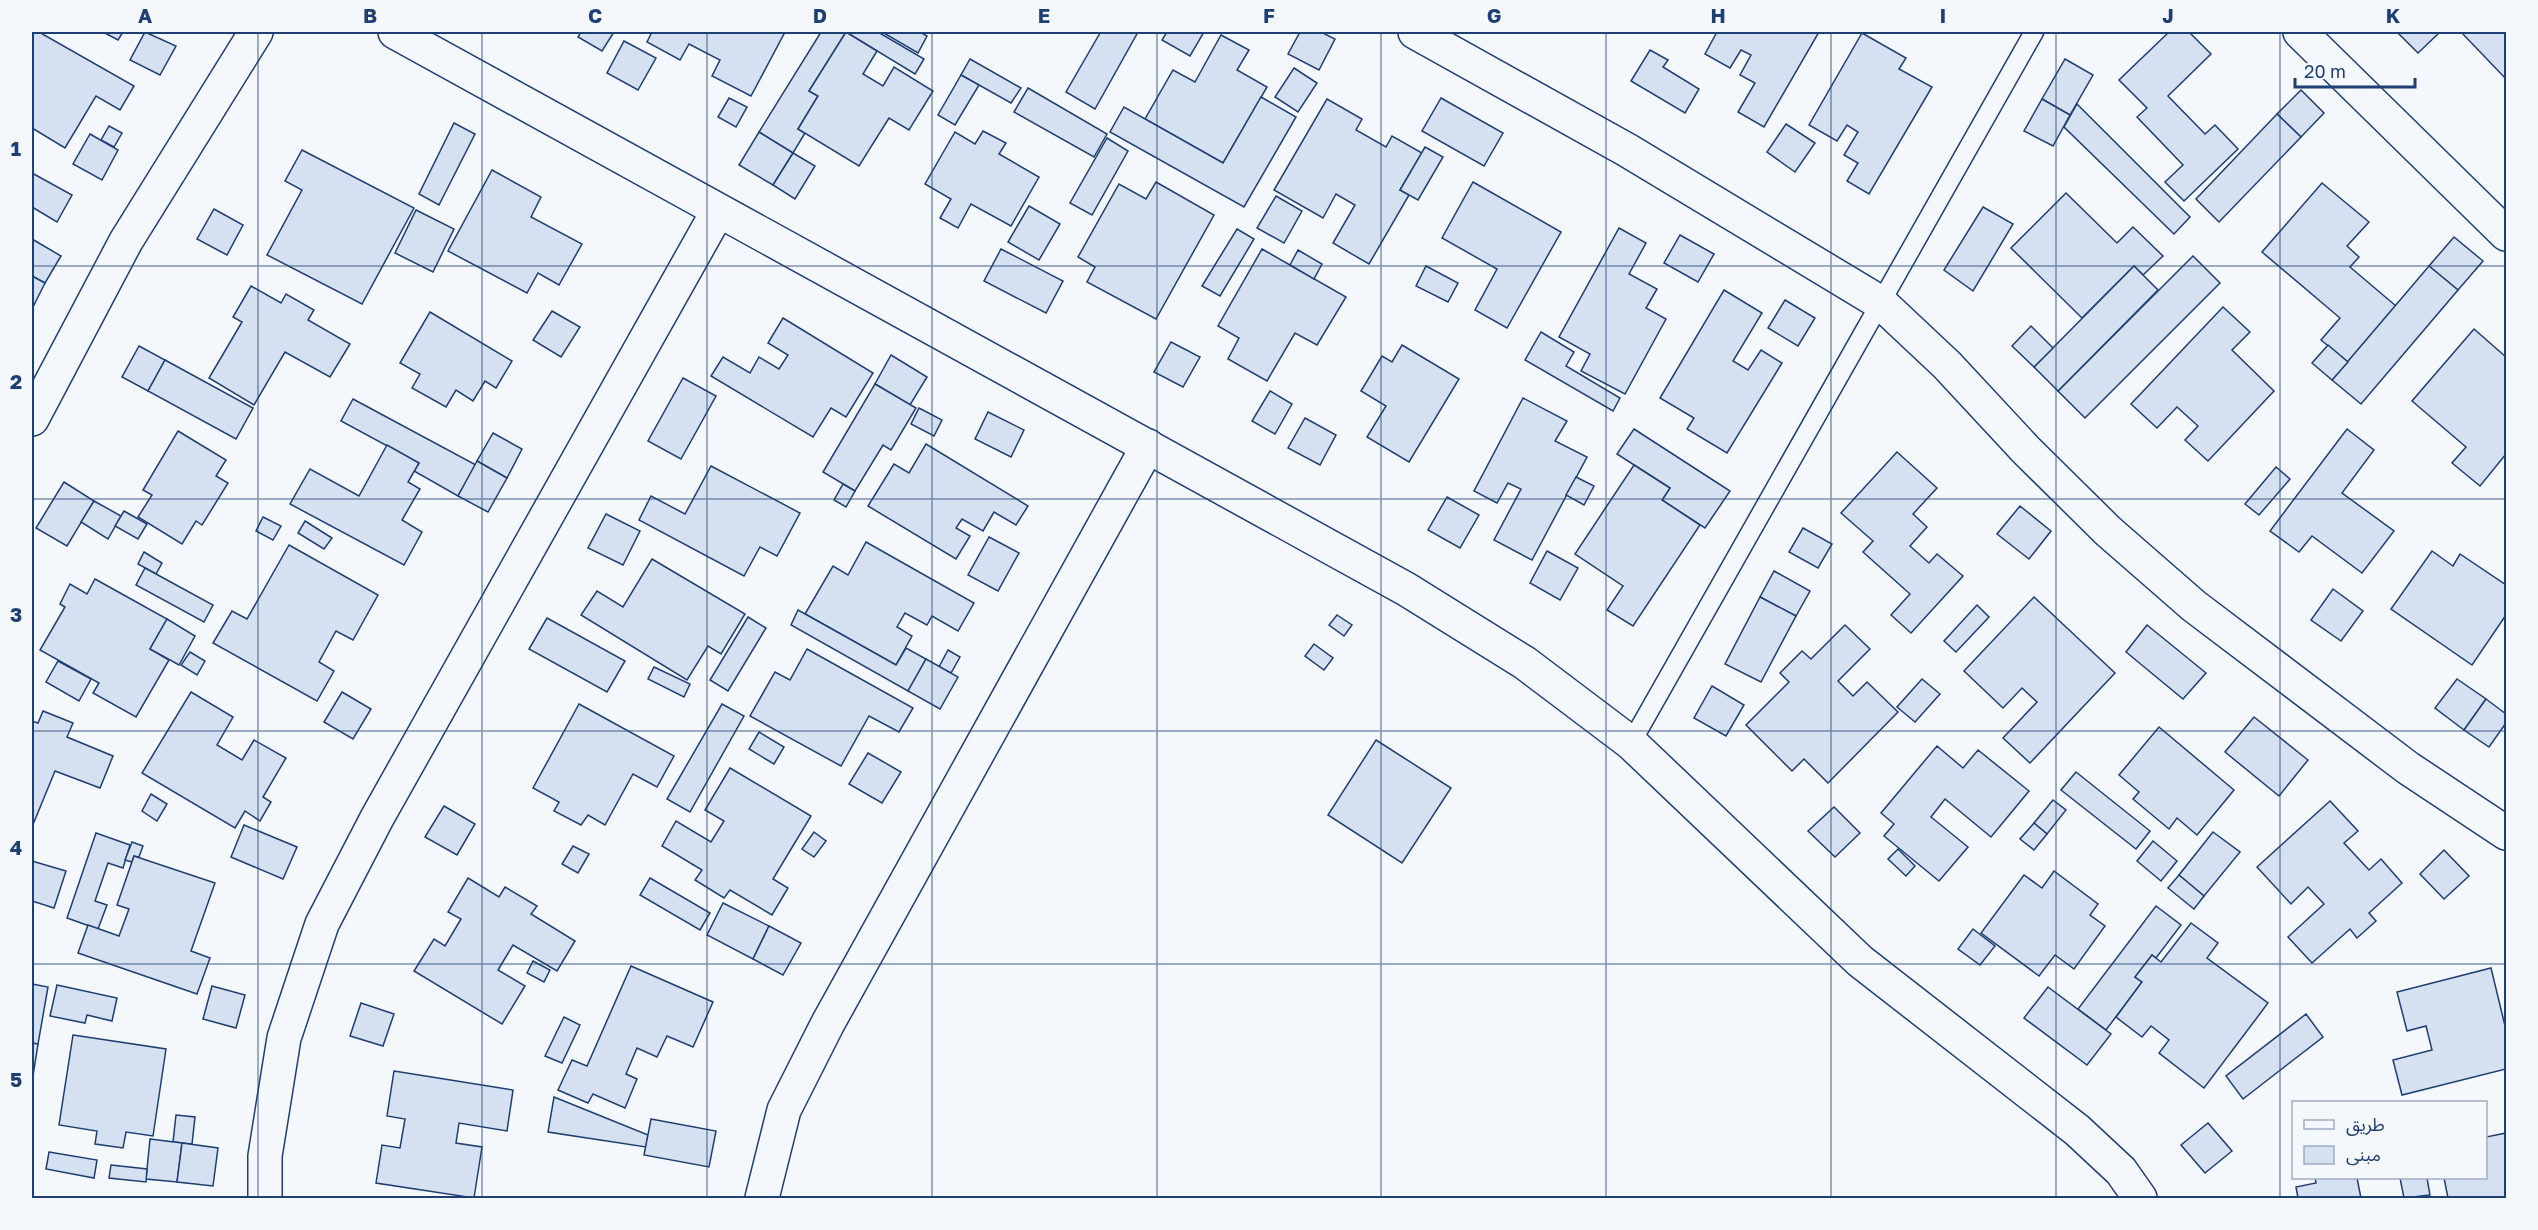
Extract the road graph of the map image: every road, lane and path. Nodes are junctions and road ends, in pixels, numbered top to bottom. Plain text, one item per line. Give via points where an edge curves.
1 (256, 32) edge
2 (395, 32) edge
3 (1415, 32) edge
4 (2034, 32) edge
5 (2300, 32) edge
6 (717, 211) junction
7 (2506, 234) edge
8 (1881, 303) junction
9 (32, 419) edge
10 (1148, 446) junction
11 (1631, 743) junction
12 (2506, 833) edge
13 (265, 1198) edge
14 (762, 1198) edge
15 (2140, 1198) edge

1 - 9 street via 126,241
2 - 6 street
3 - 8 street via 1627,150
4 - 8 lane
5 - 7 street
6 - 10 street
6 - 13 street via 322,924 284,1038 265,1156
8 - 11 lane
8 - 12 street via 1947,365 2108,531 2194,606 2408,768
10 - 11 street via 1406,589 1525,663
10 - 14 street via 828,1023 784,1110
11 - 15 street via 1860,961 2077,1130 2121,1171

